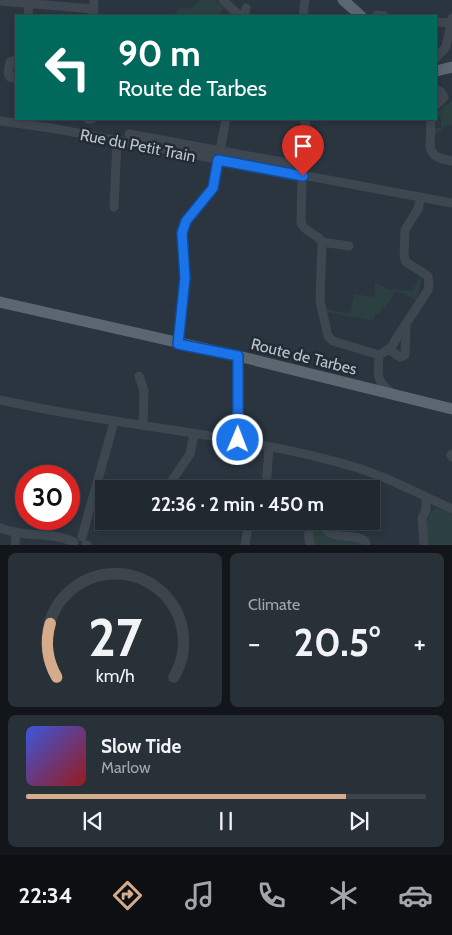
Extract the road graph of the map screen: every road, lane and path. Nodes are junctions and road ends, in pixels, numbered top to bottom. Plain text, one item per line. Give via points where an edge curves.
1 (223, 0) edge
2 (305, 0) edge
3 (342, 0) edge
4 (0, 1) edge
5 (29, 4) junction
6 (94, 8) edge
7 (244, 13) edge
8 (28, 15) edge
9 (303, 15) edge
10 (360, 15) edge
11 (451, 21) edge
12 (437, 22) edge
13 (437, 57) edge
14 (15, 60) edge
15 (452, 67) edge
16 (437, 71) edge
17 (15, 78) edge
18 (437, 90) edge
19 (437, 104) edge
20 (226, 120) edge
21 (304, 120) edge
22 (431, 120) edge
23 (0, 121) edge
24 (129, 134) dead end
25 (117, 141) junction
26 (220, 151) junction
27 (218, 160) junction
28 (452, 161) edge
29 (304, 166) junction
30 (303, 176) junction
31 (421, 197) junction
32 (452, 203) edge
33 (114, 207) dead end
34 (322, 242) junction
35 (349, 246) dead end
36 (0, 302) edge
37 (406, 324) junction
38 (178, 344) junction
39 (390, 350) junction
40 (379, 355) junction
41 (238, 356) junction
42 (139, 376) dead end
43 (394, 394) junction
44 (0, 400) edge
45 (424, 401) junction
46 (452, 402) edge
47 (452, 409) edge
48 (114, 422) junction
49 (143, 426) junction
50 (194, 434) junction
51 (238, 440) junction
52 (269, 447) junction
53 (173, 480) edge
54 (267, 480) edge
55 (426, 497) junction
56 (435, 501) junction
57 (452, 509) edge
58 (426, 510) junction
59 (0, 528) edge
60 (248, 530) edge
61 (16, 533) junction
62 (81, 543) edge
63 (14, 545) edge
64 (245, 545) edge
65 (311, 545) edge
66 (366, 545) edge
67 (424, 545) edge

1 - 7 street
2 - 9 street
3 - 10 main road
4 - 5 street
5 - 6 street
5 - 8 street
11 - 12 street
11 - 13 street via 446,47
14 - 17 street via 10,62 8,73
15 - 16 main road
18 - 19 street via 444,97
20 - 26 street
21 - 29 street
22 - 28 street via 432,151 439,158
23 - 25 street, Rue du Petit Train
24 - 26 street
25 - 27 street, Rue du Petit Train
25 - 33 street
26 - 29 street
27 - 30 street, Rue du Petit Train
27 - 38 street via 213,188 186,221 182,233 185,278
29 - 30 street
30 - 31 street, Rue du Petit Train
30 - 34 street via 302,224
31 - 32 street, Rue du Petit Train
31 - 37 street via 405,230 404,256 406,262 428,276 429,285
34 - 35 street
34 - 40 street via 320,301 328,336 333,341
36 - 38 main road, Route de Tarbes
37 - 39 street
37 - 39 street via 405,355 400,357
38 - 41 main road, Route de Tarbes
39 - 40 street
40 - 43 street via 379,381
41 - 43 main road, Route de Tarbes
41 - 51 street
42 - 49 street via 144,391
43 - 45 main road, Route de Tarbes
44 - 48 street
45 - 46 main road, Route de Tarbes
45 - 47 main road, Route de Tarbes
48 - 49 street
48 - 62 street
49 - 50 street
50 - 51 street
50 - 53 street via 190,454
51 - 52 street
52 - 54 street
52 - 55 street via 359,469
55 - 56 street
55 - 58 street
56 - 57 street
56 - 58 street
58 - 67 street via 422,518
59 - 61 street
60 - 64 street
61 - 62 street
61 - 63 street
65 - 66 street via 308,531 311,525 322,524 331,534 359,537

